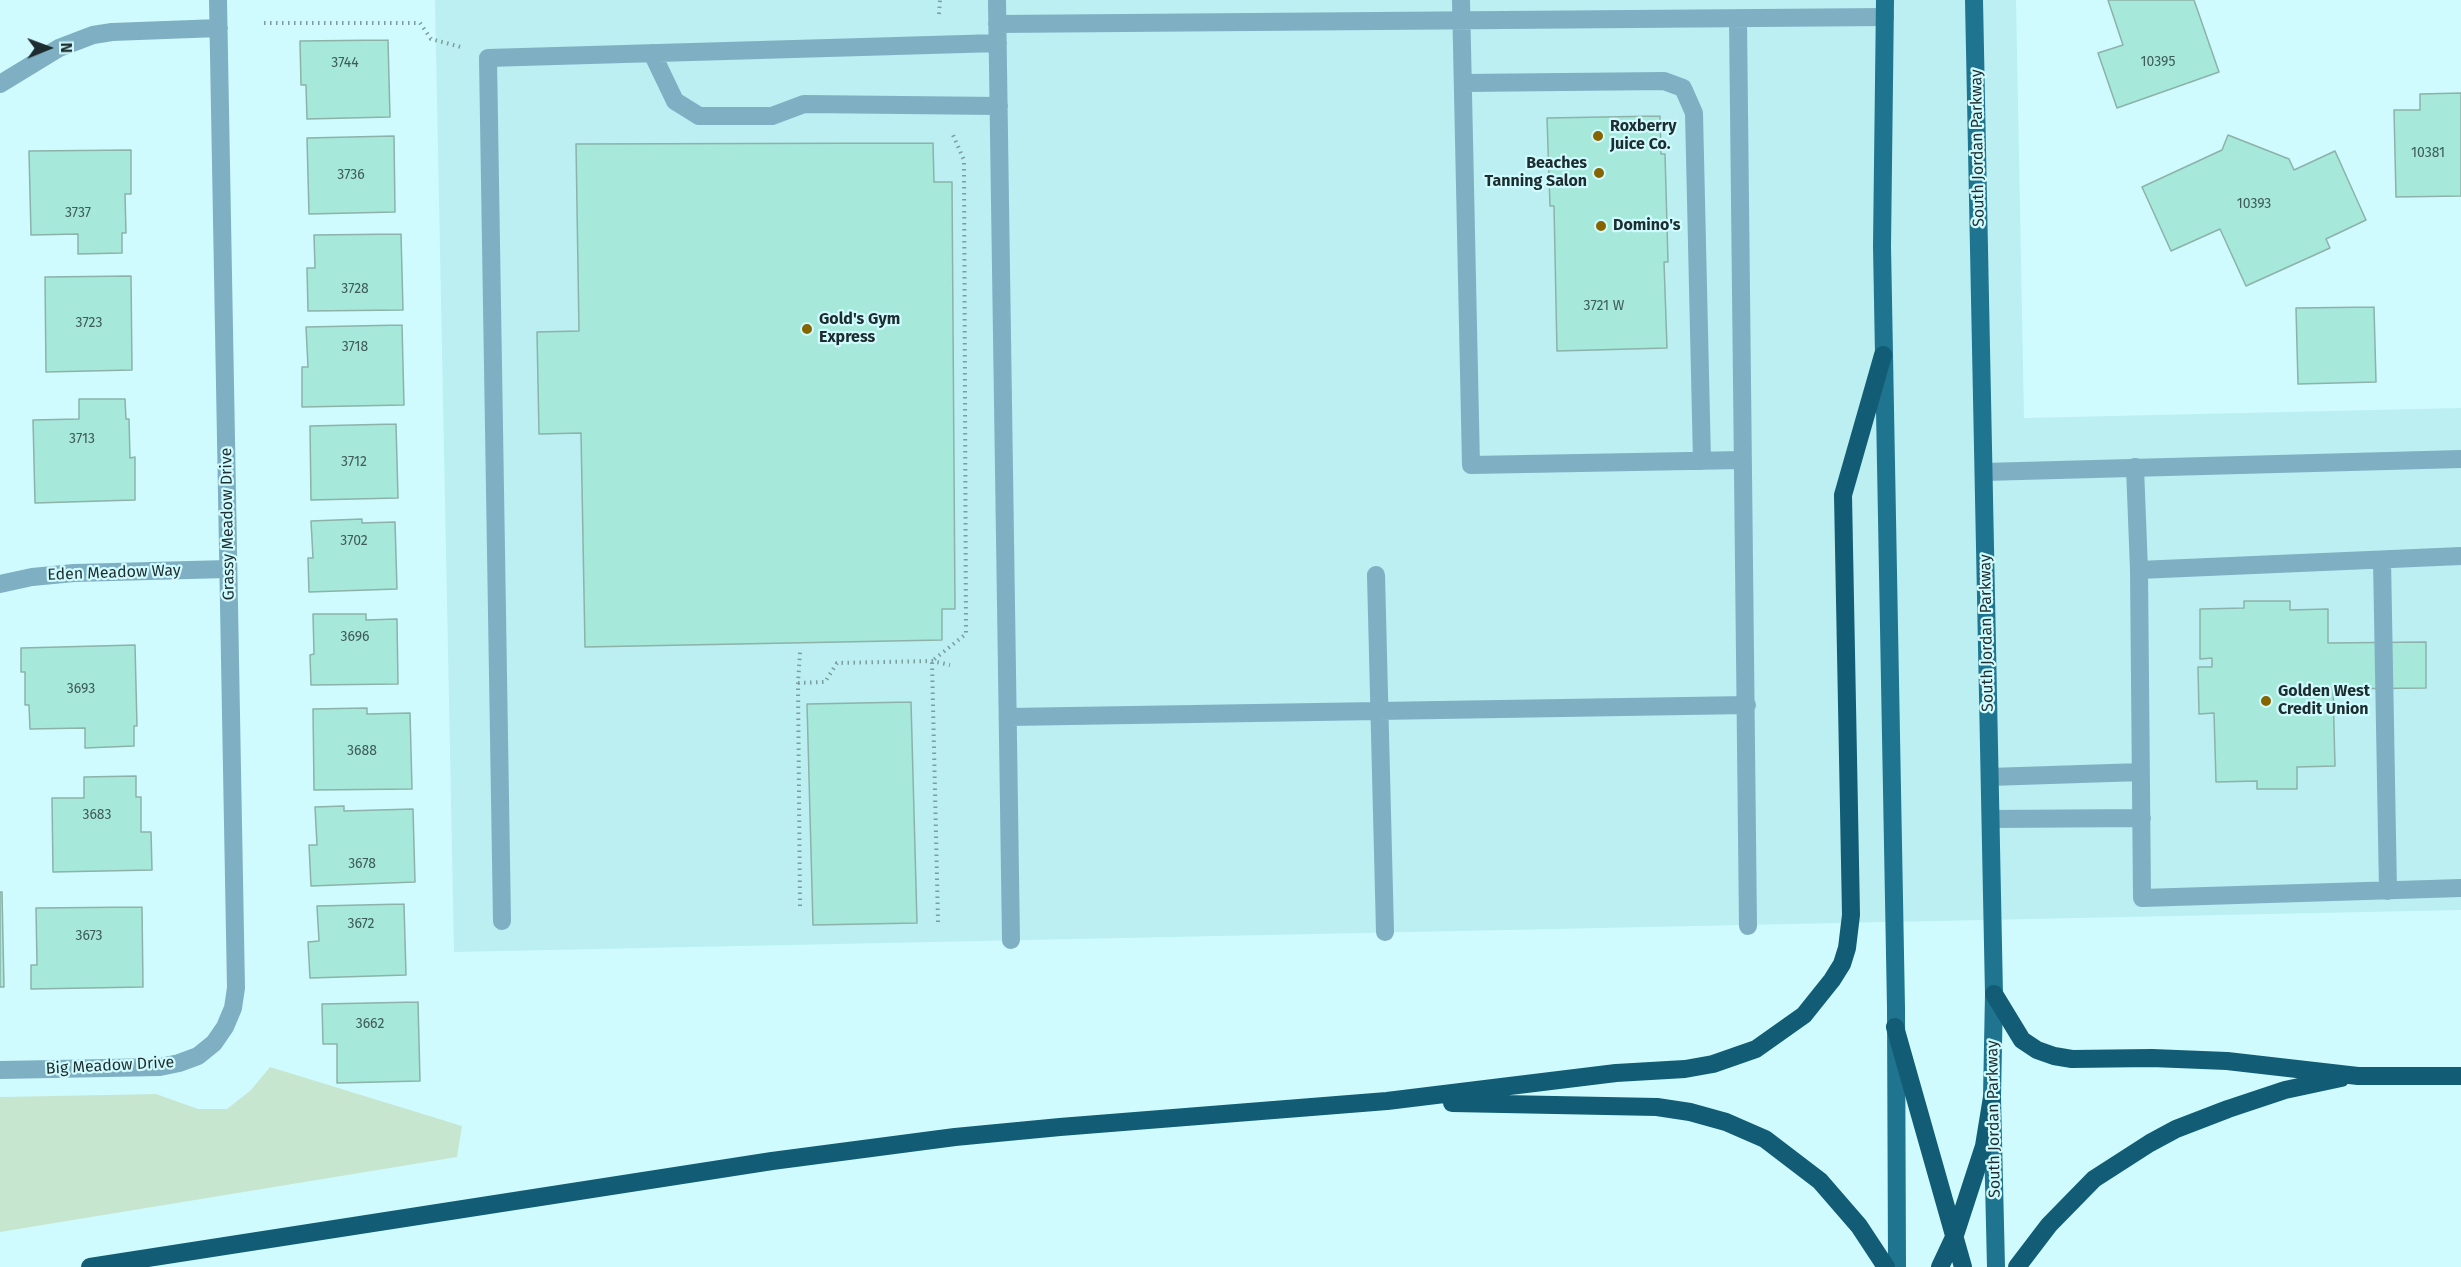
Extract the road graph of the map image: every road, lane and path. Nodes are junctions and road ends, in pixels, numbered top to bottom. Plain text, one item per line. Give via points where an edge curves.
1 (218, 0) edge
2 (940, 0) edge
3 (997, 0) edge
4 (1461, 0) edge
5 (1974, 0) edge
6 (1885, 9) edge
7 (1738, 19) junction
8 (938, 20) dead end
9 (1461, 21) junction
10 (264, 23) dead end
11 (998, 24) junction
12 (219, 28) junction
13 (998, 43) junction
14 (456, 45) dead end
15 (652, 53) junction
16 (0, 84) edge
17 (1463, 84) junction
18 (999, 106) junction
19 (951, 131) dead end
20 (1883, 355) junction
21 (2461, 459) edge
22 (1743, 460) junction
23 (1702, 461) junction
24 (2135, 467) junction
25 (1984, 472) junction
26 (2461, 556) edge
27 (2382, 560) junction
28 (228, 569) junction
29 (2139, 570) junction
30 (1377, 575) dead end
31 (0, 584) edge
32 (800, 652) dead end
33 (932, 662) junction
34 (950, 665) dead end
35 (798, 683) junction
36 (1747, 705) junction
37 (1379, 710) junction
38 (1009, 717) junction
39 (2141, 772) junction
40 (1990, 777) junction
41 (2142, 818) junction
42 (1991, 819) junction
43 (2461, 888) edge
44 (2388, 891) junction
45 (800, 906) dead end
46 (502, 921) dead end
47 (938, 922) dead end
48 (1748, 926) dead end
49 (1385, 932) dead end
50 (1011, 940) dead end
51 (1994, 994) junction
52 (1895, 1027) junction
53 (214, 1043) joint
54 (0, 1070) edge
55 (2358, 1076) junction
56 (2461, 1076) edge
57 (1992, 1097) junction
58 (1387, 1101) junction
59 (1955, 1235) junction
60 (90, 1267) edge
61 (1886, 1267) edge
62 (1897, 1267) edge
63 (1940, 1267) edge
64 (1963, 1267) edge
65 (1996, 1267) edge
66 (2017, 1267) edge

1 - 12 street, Grassy Meadow Drive
2 - 8 path
3 - 11 street
4 - 9 street
5 - 25 main road, South Jordan Parkway
6 - 7 street
6 - 20 main road
7 - 9 street
7 - 22 street
9 - 11 street
9 - 17 street
10 - 14 path via 420,23 431,39
11 - 13 street
12 - 16 street via 93,35 59,48
12 - 28 street, Grassy Meadow Drive
13 - 15 street
13 - 18 street
15 - 18 street via 675,101 699,116 772,116 804,104
15 - 46 street via 488,58
17 - 23 street via 1664,81 1683,88 1694,113
17 - 23 street via 1470,465
18 - 38 street
19 - 33 path via 964,160 966,634
20 - 52 main road
20 - 58 highway via 1843,495 1851,915 1847,948 1832,980 1804,1015 1784,1031 1756,1048 1713,1064
21 - 24 street
22 - 23 street
22 - 36 street
24 - 25 street
24 - 29 street
25 - 40 main road, South Jordan Parkway
26 - 27 street
27 - 29 street
27 - 44 street
28 - 31 street, Eden Meadow Way via 74,573
28 - 53 street, Grassy Meadow Drive via 236,988 233,1008
29 - 39 street
30 - 37 street
32 - 35 path
33 - 34 path
33 - 35 path via 837,663 825,682
33 - 47 path
35 - 45 path
36 - 37 street
36 - 48 street
37 - 38 street
37 - 49 street
38 - 50 street
39 - 40 street
39 - 41 street
40 - 42 main road, South Jordan Parkway
41 - 42 street
41 - 44 street via 2142,897
42 - 51 main road, South Jordan Parkway
43 - 44 street
51 - 55 highway via 2022,1040 2055,1056 2227,1061
51 - 57 main road, South Jordan Parkway
52 - 59 highway
52 - 62 main road
53 - 54 street, Big Meadow Drive via 198,1056 160,1067
55 - 56 highway
55 - 66 highway via 2276,1093 2202,1118 2150,1143 2094,1179 2049,1225
57 - 59 highway via 1984,1146
57 - 65 main road, South Jordan Parkway
58 - 60 highway via 1156,1118 772,1161
58 - 61 highway via 1639,1106 1690,1112 1726,1122 1765,1139 1820,1181 1859,1226
59 - 63 highway
59 - 64 highway

